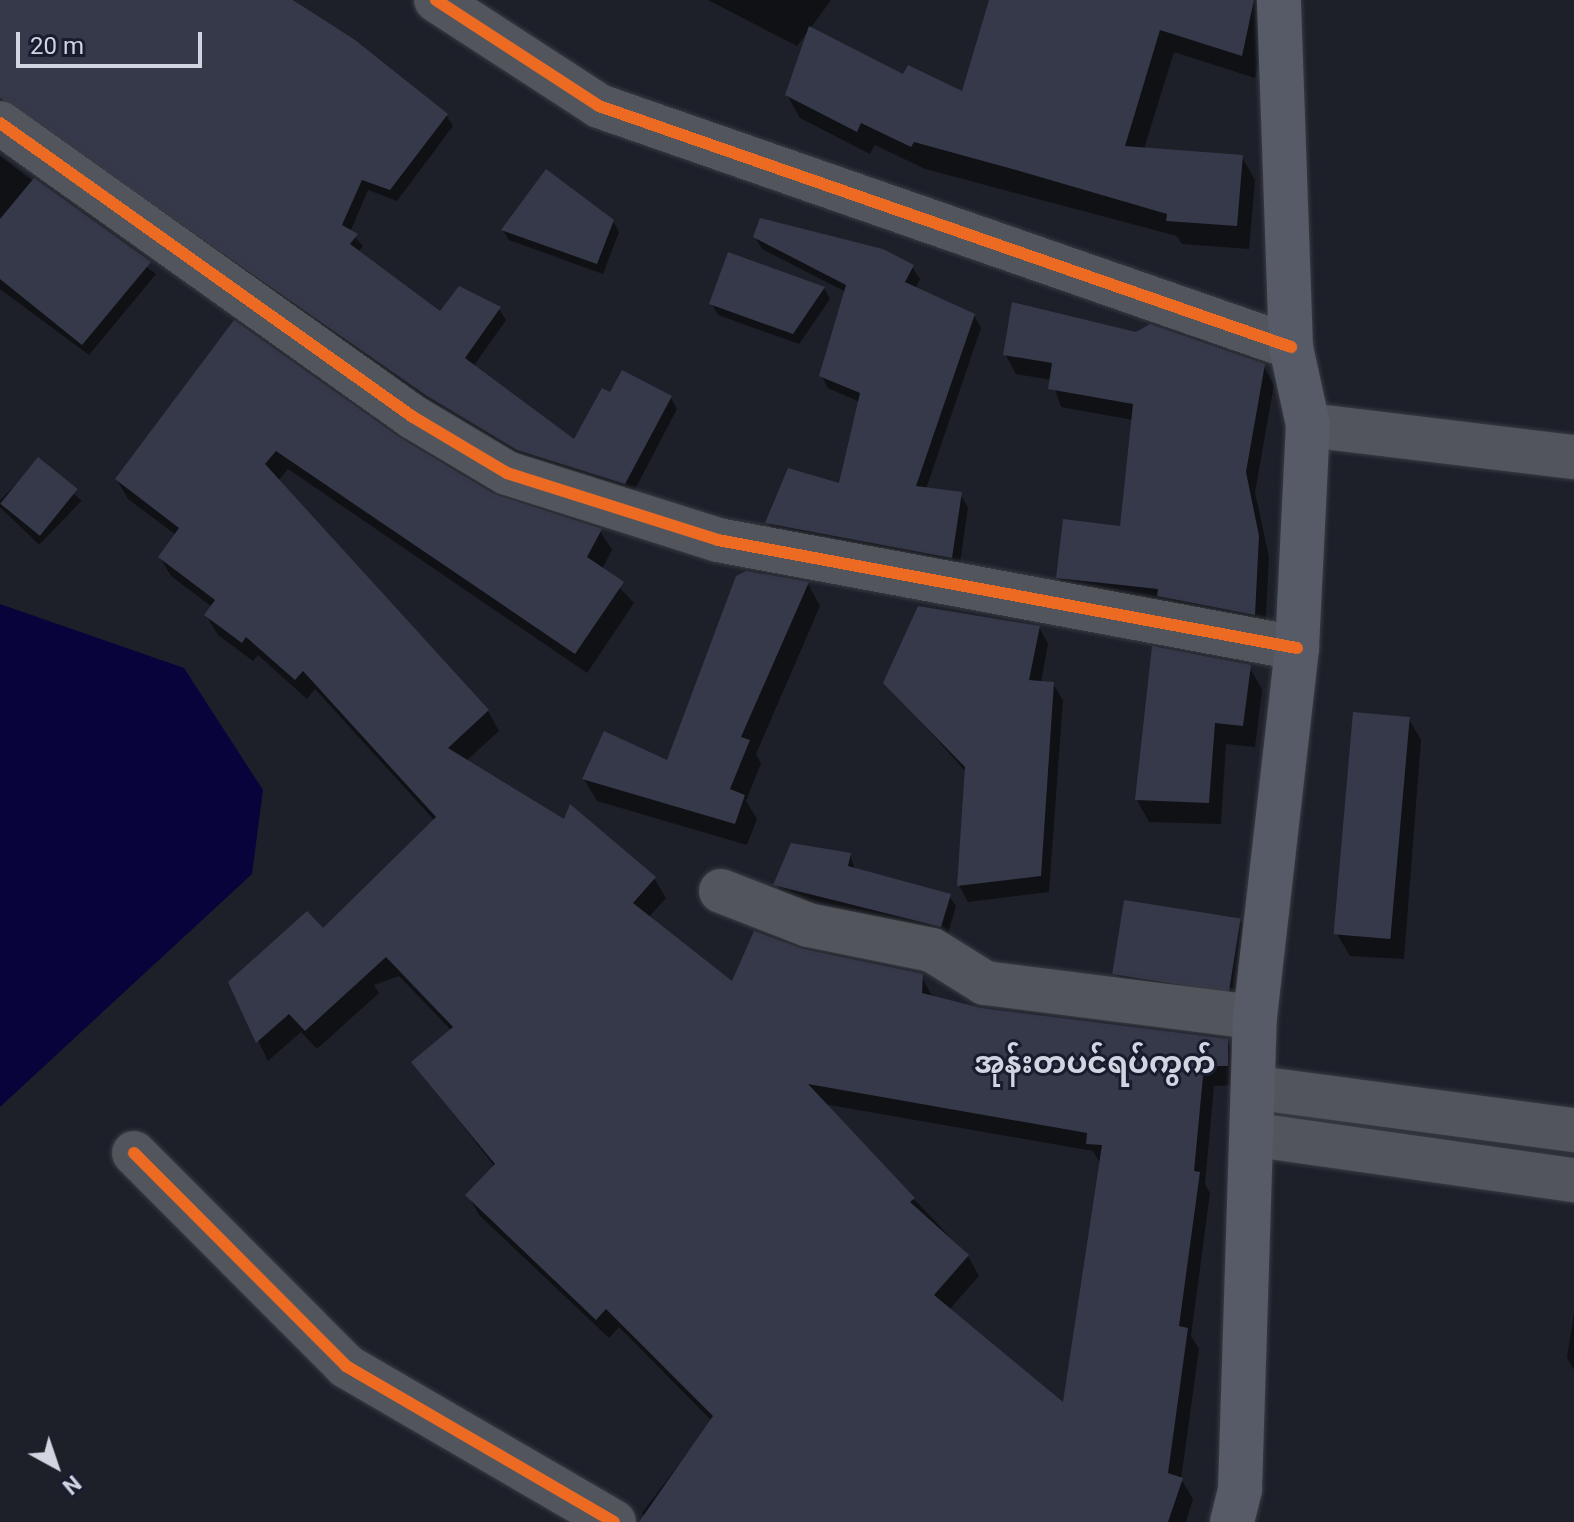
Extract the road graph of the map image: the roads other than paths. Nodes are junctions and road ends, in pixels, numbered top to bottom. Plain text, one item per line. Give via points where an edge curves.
1 (436, 0) edge
2 (1279, 0) edge
3 (0, 123) edge
4 (1291, 347) junction
5 (1308, 425) junction
6 (1574, 457) edge
7 (1297, 648) junction
8 (721, 891) dead end
9 (1255, 1017) junction
10 (1258, 1088) junction
11 (1574, 1130) edge
12 (1256, 1135) junction
13 (134, 1153) dead end
14 (1574, 1180) edge
15 (614, 1522) edge
16 (1232, 1522) edge

1 - 4 street via 599,106
2 - 4 main road
3 - 7 street via 400,408 507,473 718,540
4 - 5 main road
5 - 6 street
5 - 7 main road
7 - 9 main road
8 - 9 street via 808,925 932,950 985,983
9 - 10 main road
10 - 11 street
10 - 12 main road
12 - 14 street
12 - 16 main road via 1240,1489
13 - 15 street via 346,1366

